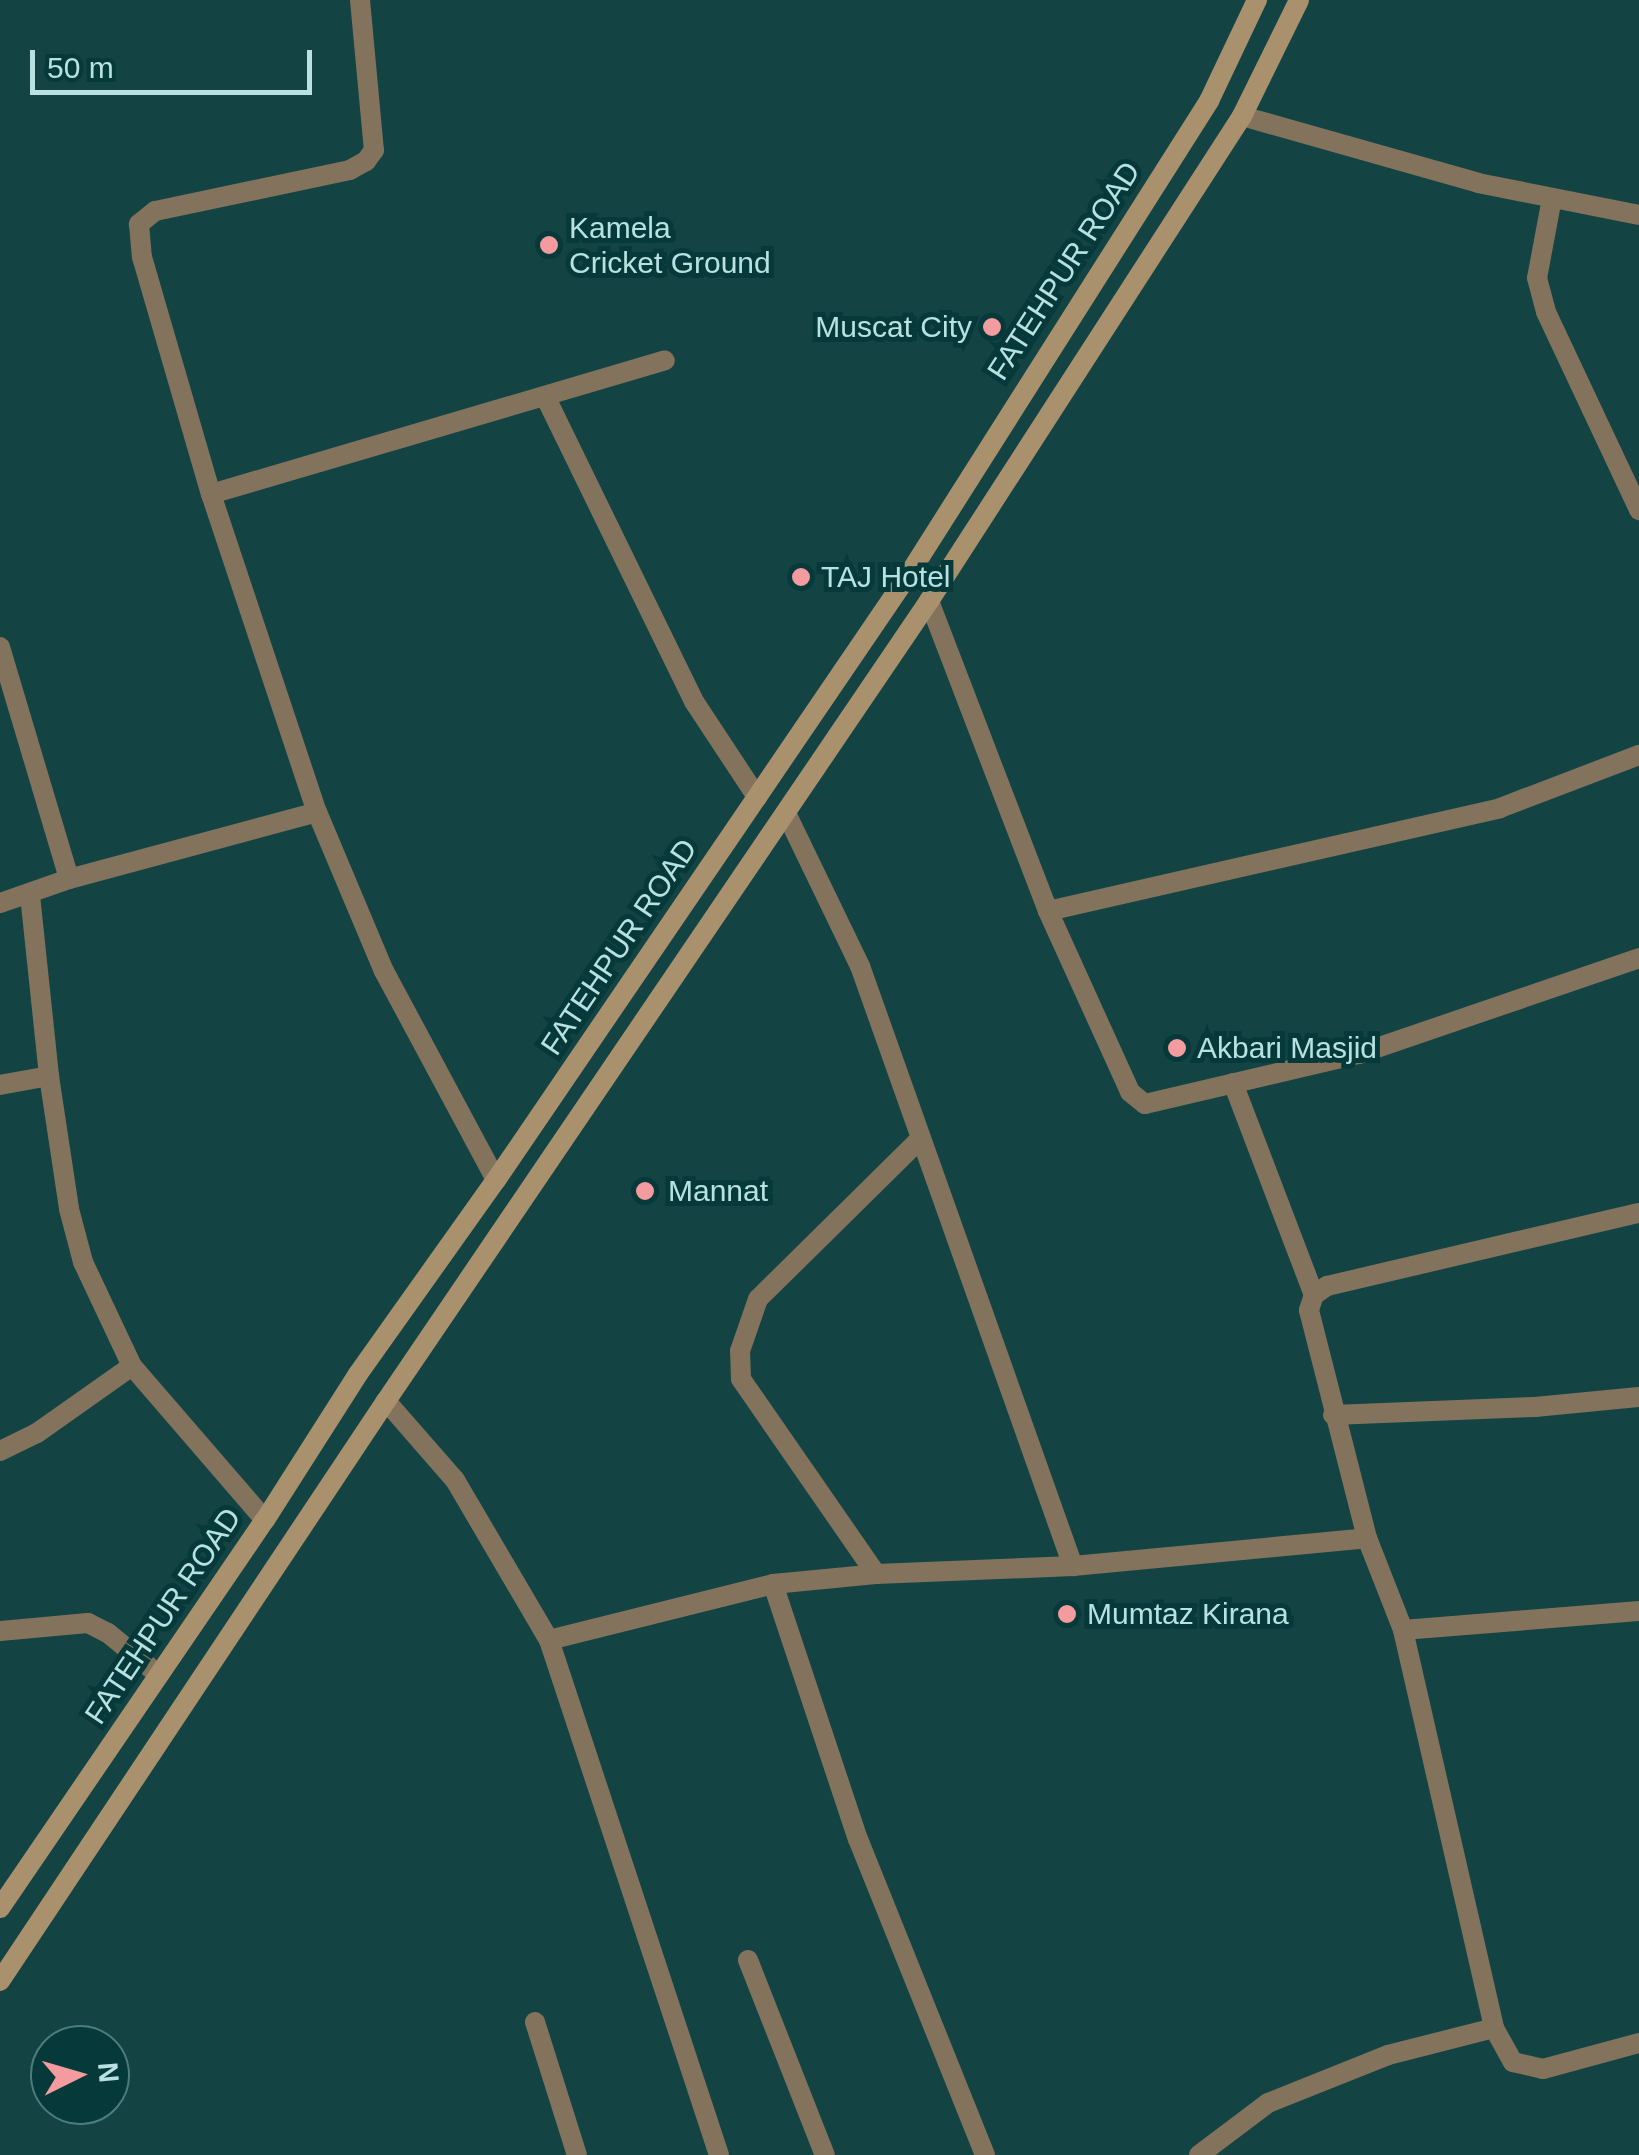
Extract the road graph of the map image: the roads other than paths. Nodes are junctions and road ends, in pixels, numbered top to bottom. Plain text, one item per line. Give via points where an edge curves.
1 (360, 0) edge
2 (1257, 0) edge
3 (1299, 0) edge
4 (1242, 116) junction
5 (1552, 198) junction
6 (1639, 215) edge
7 (666, 360) dead end
8 (546, 398) junction
9 (212, 494) junction
10 (1639, 510) edge
11 (929, 601) junction
12 (0, 646) edge
13 (1639, 755) edge
14 (757, 797) junction
15 (317, 812) junction
16 (786, 813) junction
17 (69, 880) junction
18 (30, 894) junction
19 (0, 903) edge
20 (1048, 911) junction
21 (1639, 958) edge
22 (50, 1076) junction
23 (1233, 1083) junction
24 (0, 1085) edge
25 (921, 1138) junction
26 (496, 1180) junction
27 (1639, 1213) edge
28 (417, 1290) junction
29 (1314, 1295) junction
30 (448, 1310) junction
31 (132, 1366) junction
32 (1639, 1397) edge
33 (386, 1400) junction
34 (1333, 1415) junction
35 (0, 1451) edge
36 (265, 1520) junction
37 (1366, 1538) junction
38 (1073, 1566) junction
39 (876, 1574) junction
40 (772, 1584) junction
41 (1639, 1611) edge
42 (1403, 1630) junction
43 (0, 1631) edge
44 (549, 1640) junction
45 (159, 1675) junction
46 (0, 1908) edge
47 (748, 1960) dead end
48 (0, 1980) edge
49 (536, 2022) dead end
50 (1494, 2028) junction
51 (1639, 2043) edge
52 (577, 2155) edge
53 (719, 2155) edge
54 (825, 2155) edge
55 (986, 2155) edge
56 (1199, 2155) edge

1 - 9 street via 374,150 366,161 350,170 154,211 139,224 142,257
2 - 14 street, FATEHPUR ROAD via 1189,132 912,571
3 - 4 street
4 - 5 street
4 - 11 street
5 - 6 street
5 - 10 street via 1537,278 1541,295
7 - 8 street
8 - 9 street
8 - 14 street via 695,703
9 - 15 street
11 - 16 street
11 - 20 street
12 - 17 street
13 - 20 street via 1500,808
14 - 26 street, FATEHPUR ROAD
15 - 17 street
15 - 26 street via 384,971
16 - 25 street via 860,966
16 - 30 street
17 - 18 street
18 - 19 street
18 - 22 street
20 - 23 street via 1130,1092 1144,1104
21 - 23 street via 1359,1054
22 - 24 street
22 - 31 street via 83,1262
23 - 29 street
25 - 38 street
25 - 39 street via 758,1299 740,1351 741,1379
26 - 28 street, FATEHPUR ROAD
27 - 29 street via 1327,1286
28 - 30 street
28 - 36 street, FATEHPUR ROAD
29 - 34 street via 1309,1310
30 - 33 street
31 - 35 street
31 - 36 street
32 - 34 street
33 - 44 street via 455,1480
33 - 48 street
34 - 37 street
36 - 45 street, FATEHPUR ROAD
37 - 38 street
37 - 42 street
38 - 39 street
39 - 40 street
40 - 44 street
40 - 55 street via 858,1839
41 - 42 street
42 - 50 street
43 - 45 street via 88,1623
44 - 53 street
45 - 46 street, FATEHPUR ROAD
47 - 54 street
49 - 52 street
50 - 51 street via 1512,2062 1543,2070
50 - 56 street via 1388,2055 1268,2103

